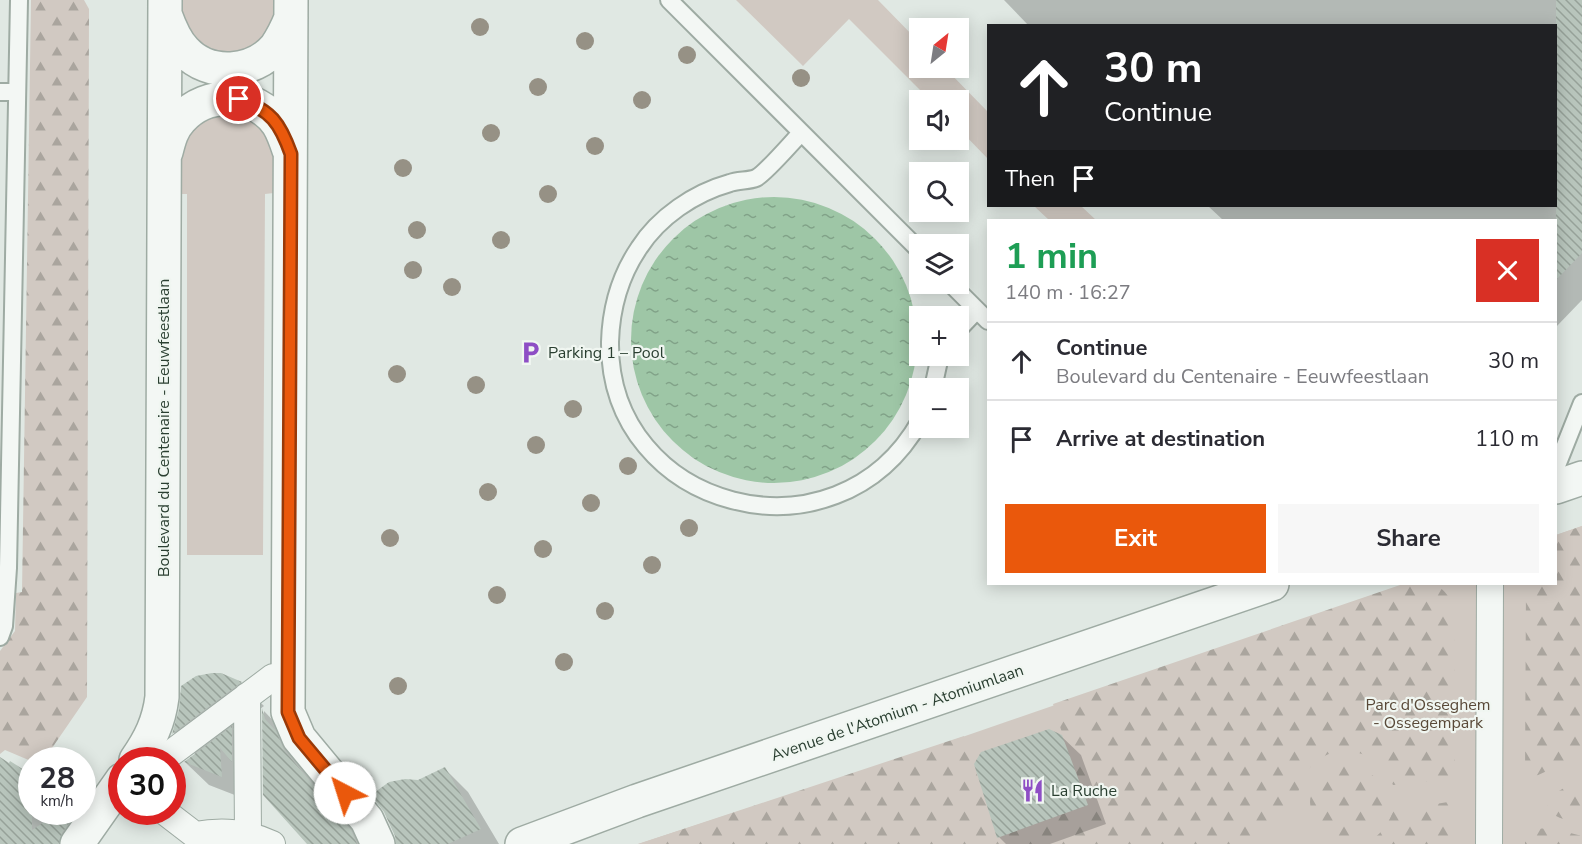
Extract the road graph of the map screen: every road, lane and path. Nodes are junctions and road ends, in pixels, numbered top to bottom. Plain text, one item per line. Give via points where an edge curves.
1 (19, 0) edge
2 (669, 0) edge
3 (165, 6) edge
4 (291, 9) edge
5 (8, 92) edge
6 (801, 133) junction
7 (291, 154) junction
8 (164, 158) junction
9 (909, 241) edge
10 (961, 294) edge
11 (983, 315) edge
12 (969, 323) edge
13 (1582, 403) edge
14 (909, 437) edge
15 (1557, 466) edge
16 (1582, 478) edge
17 (1557, 487) edge
18 (1269, 585) edge
19 (1490, 585) edge
20 (0, 636) edge
21 (280, 677) junction
22 (247, 696) junction
23 (144, 747) edge
24 (179, 747) edge
25 (108, 800) edge
26 (175, 825) edge
27 (243, 839) edge
28 (186, 840) edge
29 (77, 844) edge
30 (272, 844) edge
31 (378, 844) edge
32 (522, 844) edge
33 (1490, 844) edge

1 - 5 lane
2 - 6 lane
3 - 4 street, Boulevard du Centenaire - Eeuwfeestlaan via 174,36 186,53 204,64 225,69 250,65 264,57 275,47
3 - 8 street, Boulevard du Centenaire - Eeuwfeestlaan
4 - 7 street, Boulevard du Centenaire - Eeuwfeestlaan
5 - 20 lane via 8,568
6 - 9 lane
6 - 14 lane via 757,178 730,183 687,202 639,246 615,297 611,317 610,352 623,406 653,454 678,476 723,499 751,505 805,504 855,487 897,454
7 - 8 street, Boulevard du Centenaire - Eeuwfeestlaan via 278,124 267,112 239,99 223,98 201,104 182,118 170,136
7 - 21 street, Boulevard du Centenaire - Eeuwfeestlaan
8 - 23 street, Boulevard du Centenaire - Eeuwfeestlaan via 162,697 153,734
10 - 11 lane
11 - 12 lane
13 - 15 lane
16 - 17 street
18 - 32 street, Avenue de l'Atomium - Atomiumlaan
19 - 33 street
21 - 22 street
21 - 31 street, Boulevard du Centenaire - Eeuwfeestlaan via 299,738 367,820
22 - 24 street
22 - 27 street
25 - 29 street
26 - 28 street
27 - 28 street via 222,832
27 - 30 street

